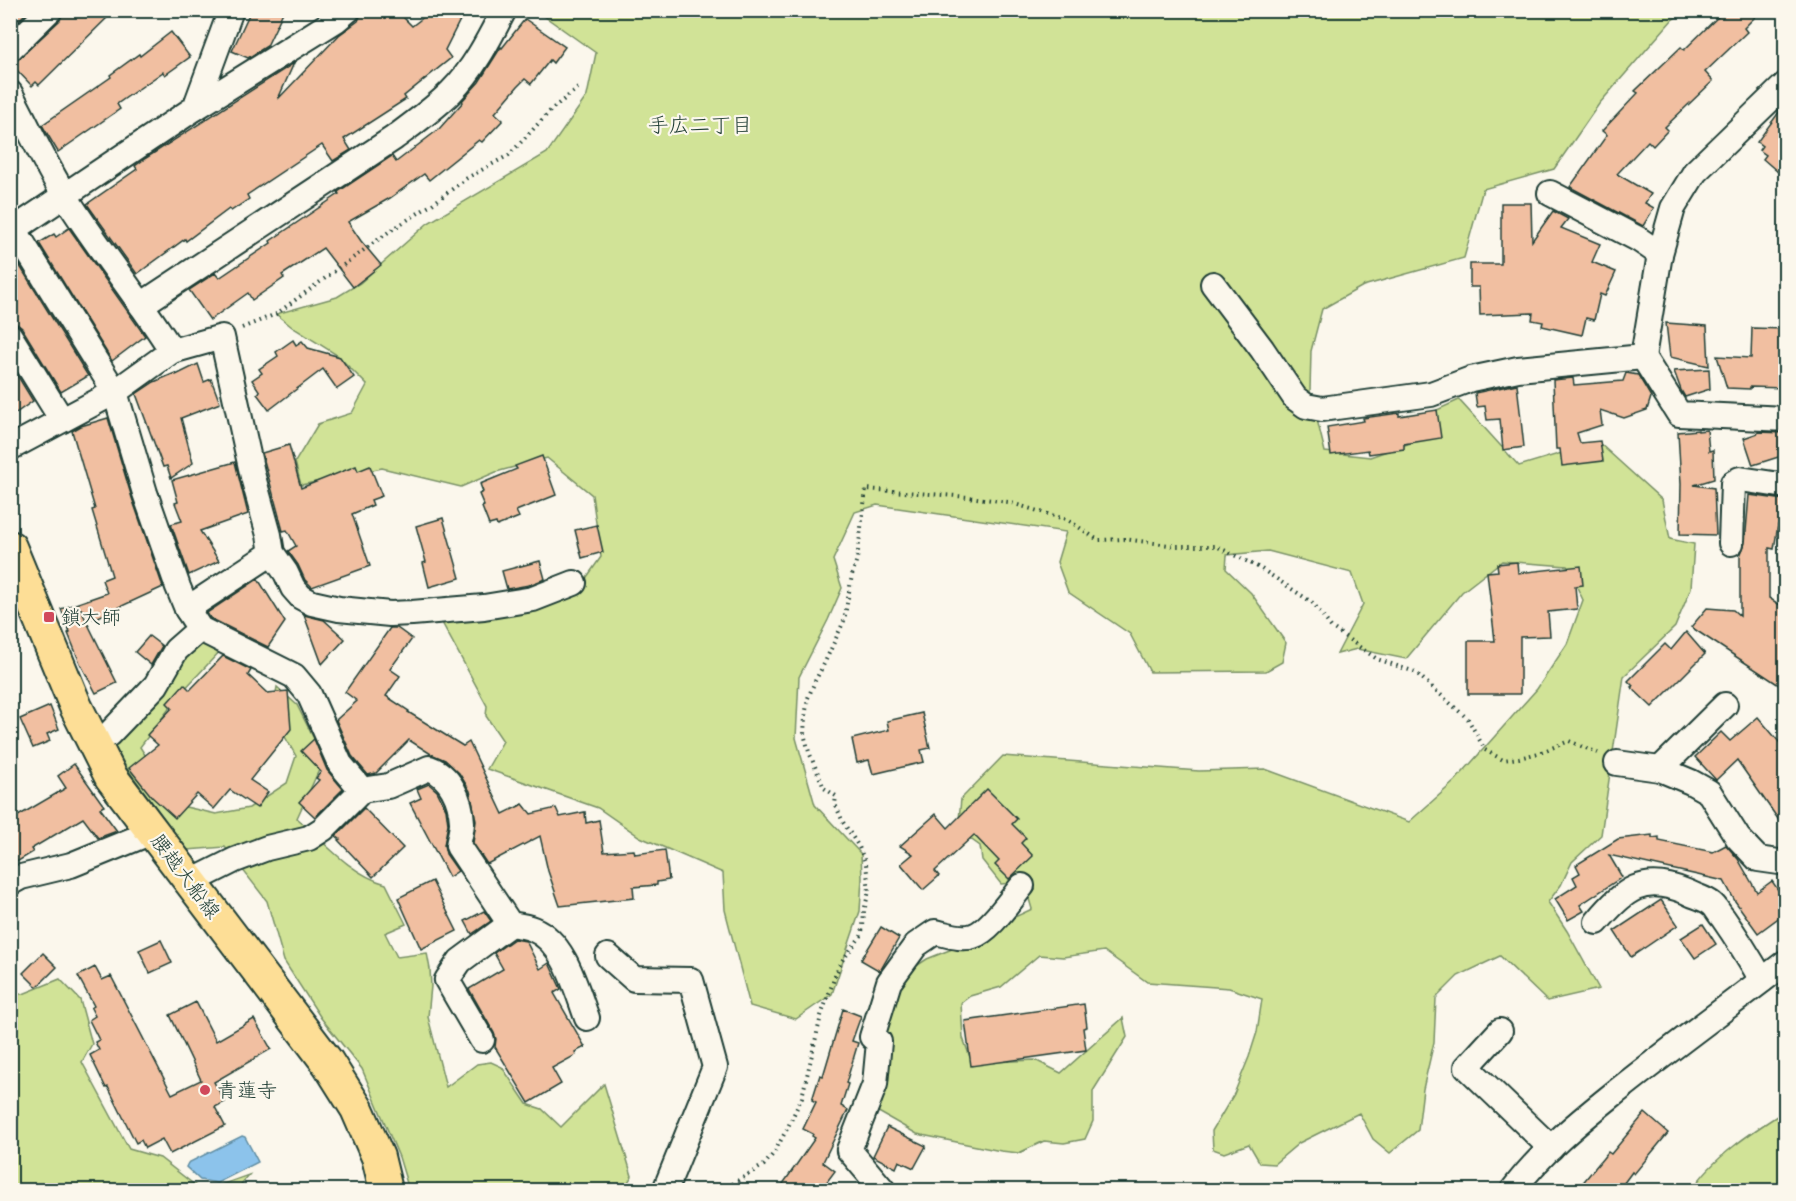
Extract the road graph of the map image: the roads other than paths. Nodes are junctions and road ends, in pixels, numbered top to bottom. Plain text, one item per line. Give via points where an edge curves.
1 (50, 10) edge
2 (231, 10) edge
3 (348, 10) edge
4 (504, 10) edge
5 (10, 49) edge
6 (1785, 84) edge
7 (10, 93) edge
8 (195, 108) junction
9 (1550, 194) dead end
10 (65, 196) junction
11 (12, 231) edge
12 (1660, 254) junction
13 (1213, 284) dead end
14 (141, 305) junction
15 (10, 336) edge
16 (172, 351) junction
17 (1643, 357) junction
18 (115, 392) junction
19 (1785, 419) edge
20 (62, 420) junction
21 (10, 448) edge
22 (1785, 486) edge
23 (1731, 543) dead end
24 (10, 547) edge
25 (272, 553) junction
26 (574, 583) dead end
27 (187, 609) junction
28 (200, 629) junction
29 (1725, 705) dead end
30 (93, 744) junction
31 (1617, 763) road end
32 (1660, 770) junction
33 (362, 790) junction
34 (152, 832) junction
35 (1785, 863) edge
36 (190, 882) junction
37 (10, 883) edge
38 (1022, 886) dead end
39 (1597, 922) dead end
40 (510, 924) junction
41 (608, 956) dead end
42 (1785, 962) edge
43 (1762, 980) junction
44 (587, 1018) dead end
45 (1500, 1031) dead end
46 (482, 1040) dead end
47 (1551, 1148) junction
48 (386, 1191) edge
49 (665, 1191) edge
50 (883, 1191) edge
51 (1513, 1191) edge

1 - 5 street
2 - 8 street
3 - 8 street
4 - 14 street via 471,66 430,111
6 - 12 street via 1695,172 1673,208
7 - 10 street
8 - 10 street
9 - 12 street via 1638,238
10 - 11 street
10 - 14 street
11 - 18 street
12 - 17 street
13 - 17 street via 1295,398 1306,406 1322,409 1431,394 1471,379 1518,369
14 - 16 street
15 - 20 street
16 - 18 street
16 - 25 street via 222,337
17 - 19 street via 1679,414
18 - 20 street
18 - 27 street via 145,493
20 - 21 street
22 - 23 street via 1740,479 1733,483
24 - 30 main road, 腰越大船線
25 - 26 street via 302,597 312,603 357,612 412,613 484,607 533,599
25 - 27 street
27 - 28 street
28 - 30 street via 176,650 156,685 110,734
28 - 33 street via 294,676 309,694 340,764
29 - 32 street
30 - 34 main road, 腰越大船線 via 111,777
31 - 32 street
32 - 35 street via 1709,792 1738,838 1758,859
33 - 36 street via 309,838 267,848
33 - 40 street via 388,786 429,768 438,771 453,787 459,805 462,822 458,846
34 - 36 main road, 腰越大船線
34 - 37 street via 71,866
36 - 48 main road, 腰越大船線 via 328,1063 357,1109 378,1157
38 - 50 street via 984,930 971,937 935,932 916,945 889,982 872,1037 879,1042 875,1084 849,1150
39 - 43 street via 1627,891 1645,885 1673,886 1711,903
40 - 44 street via 533,929 547,938 567,965
40 - 46 street via 460,961 447,980
41 - 49 street via 634,979 691,980 715,1067
42 - 43 street
43 - 47 street via 1651,1064
45 - 47 street via 1467,1067
47 - 51 street

